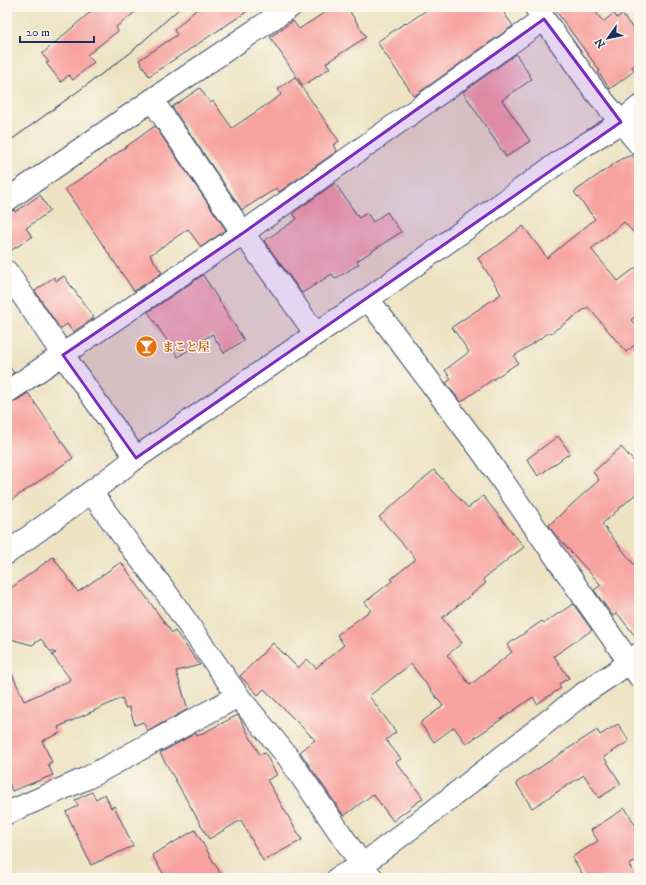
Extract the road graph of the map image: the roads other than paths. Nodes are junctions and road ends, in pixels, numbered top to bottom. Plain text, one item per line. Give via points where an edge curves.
1 (290, 7) edge
2 (540, 13) edge
3 (152, 100) junction
4 (639, 107) edge
5 (621, 122) junction
6 (639, 144) edge
7 (7, 200) edge
8 (243, 233) junction
9 (7, 272) edge
10 (368, 299) junction
11 (316, 334) junction
12 (63, 355) junction
13 (7, 392) edge
14 (136, 458) junction
15 (91, 492) junction
16 (7, 553) edge
17 (636, 664) edge
18 (238, 696) junction
19 (7, 813) edge
20 (367, 871) edge
21 (338, 878) edge

1 - 3 street
2 - 5 street via 594,90
2 - 8 street
3 - 7 street
3 - 8 street
4 - 5 street
5 - 6 street
5 - 10 street via 570,155
8 - 11 street
8 - 12 street
9 - 12 street
10 - 11 street
10 - 17 street
11 - 14 street
12 - 13 street
12 - 14 street
14 - 15 street
15 - 16 street
15 - 18 street via 163,588
17 - 20 street via 580,696 438,808
18 - 19 street via 87,778
18 - 20 street via 288,757
20 - 21 street

